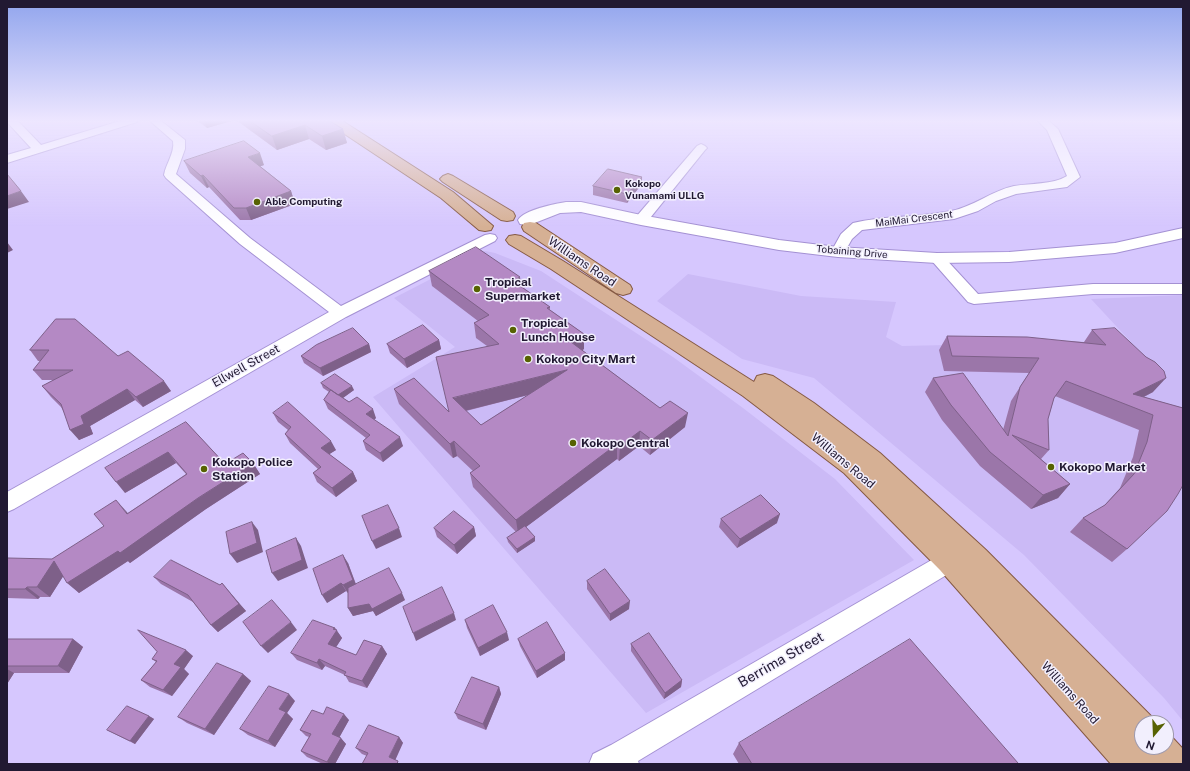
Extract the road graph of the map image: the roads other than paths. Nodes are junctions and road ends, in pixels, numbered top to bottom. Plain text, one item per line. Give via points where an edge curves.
1 (177, 156) edge
2 (387, 156) edge
3 (411, 156) edge
4 (694, 156) edge
5 (1064, 156) edge
6 (507, 216) junction
7 (641, 220) junction
8 (524, 229) junction
9 (488, 232) junction
10 (1183, 233) edge
11 (838, 252) junction
12 (937, 258) junction
13 (1183, 289) edge
14 (340, 313) junction
15 (7, 503) edge
16 (950, 561) junction
17 (1134, 722) edge
18 (1166, 755) edge
19 (616, 761) edge
20 (1134, 764) edge
21 (1174, 764) edge

1 - 14 street via 170,175 245,241
2 - 9 main road via 447,196
3 - 6 main road, Williams Road
4 - 7 street
5 - 11 street, MaiMai Crescent via 1074,177 1064,184 1014,190 954,215 858,226 846,237
6 - 8 main road, Williams Road via 514,216
6 - 9 main road via 490,221
7 - 8 street, Tobaining Drive via 571,206 556,208
7 - 11 street, Tobaining Drive via 719,235
8 - 9 main road, Williams Road via 502,241
8 - 16 main road, Williams Road via 557,265 700,355 788,416 853,466
8 - 17 main road, Williams Road via 806,409 871,460 976,559
9 - 14 street, Ellwell Street
10 - 12 street, Tobaining Drive via 1115,248 1009,257
11 - 12 street, Tobaining Drive
12 - 13 street via 974,299 1093,289
14 - 15 street, Ellwell Street
16 - 19 street, Berrima Street
16 - 20 main road, Williams Road
18 - 21 main road

